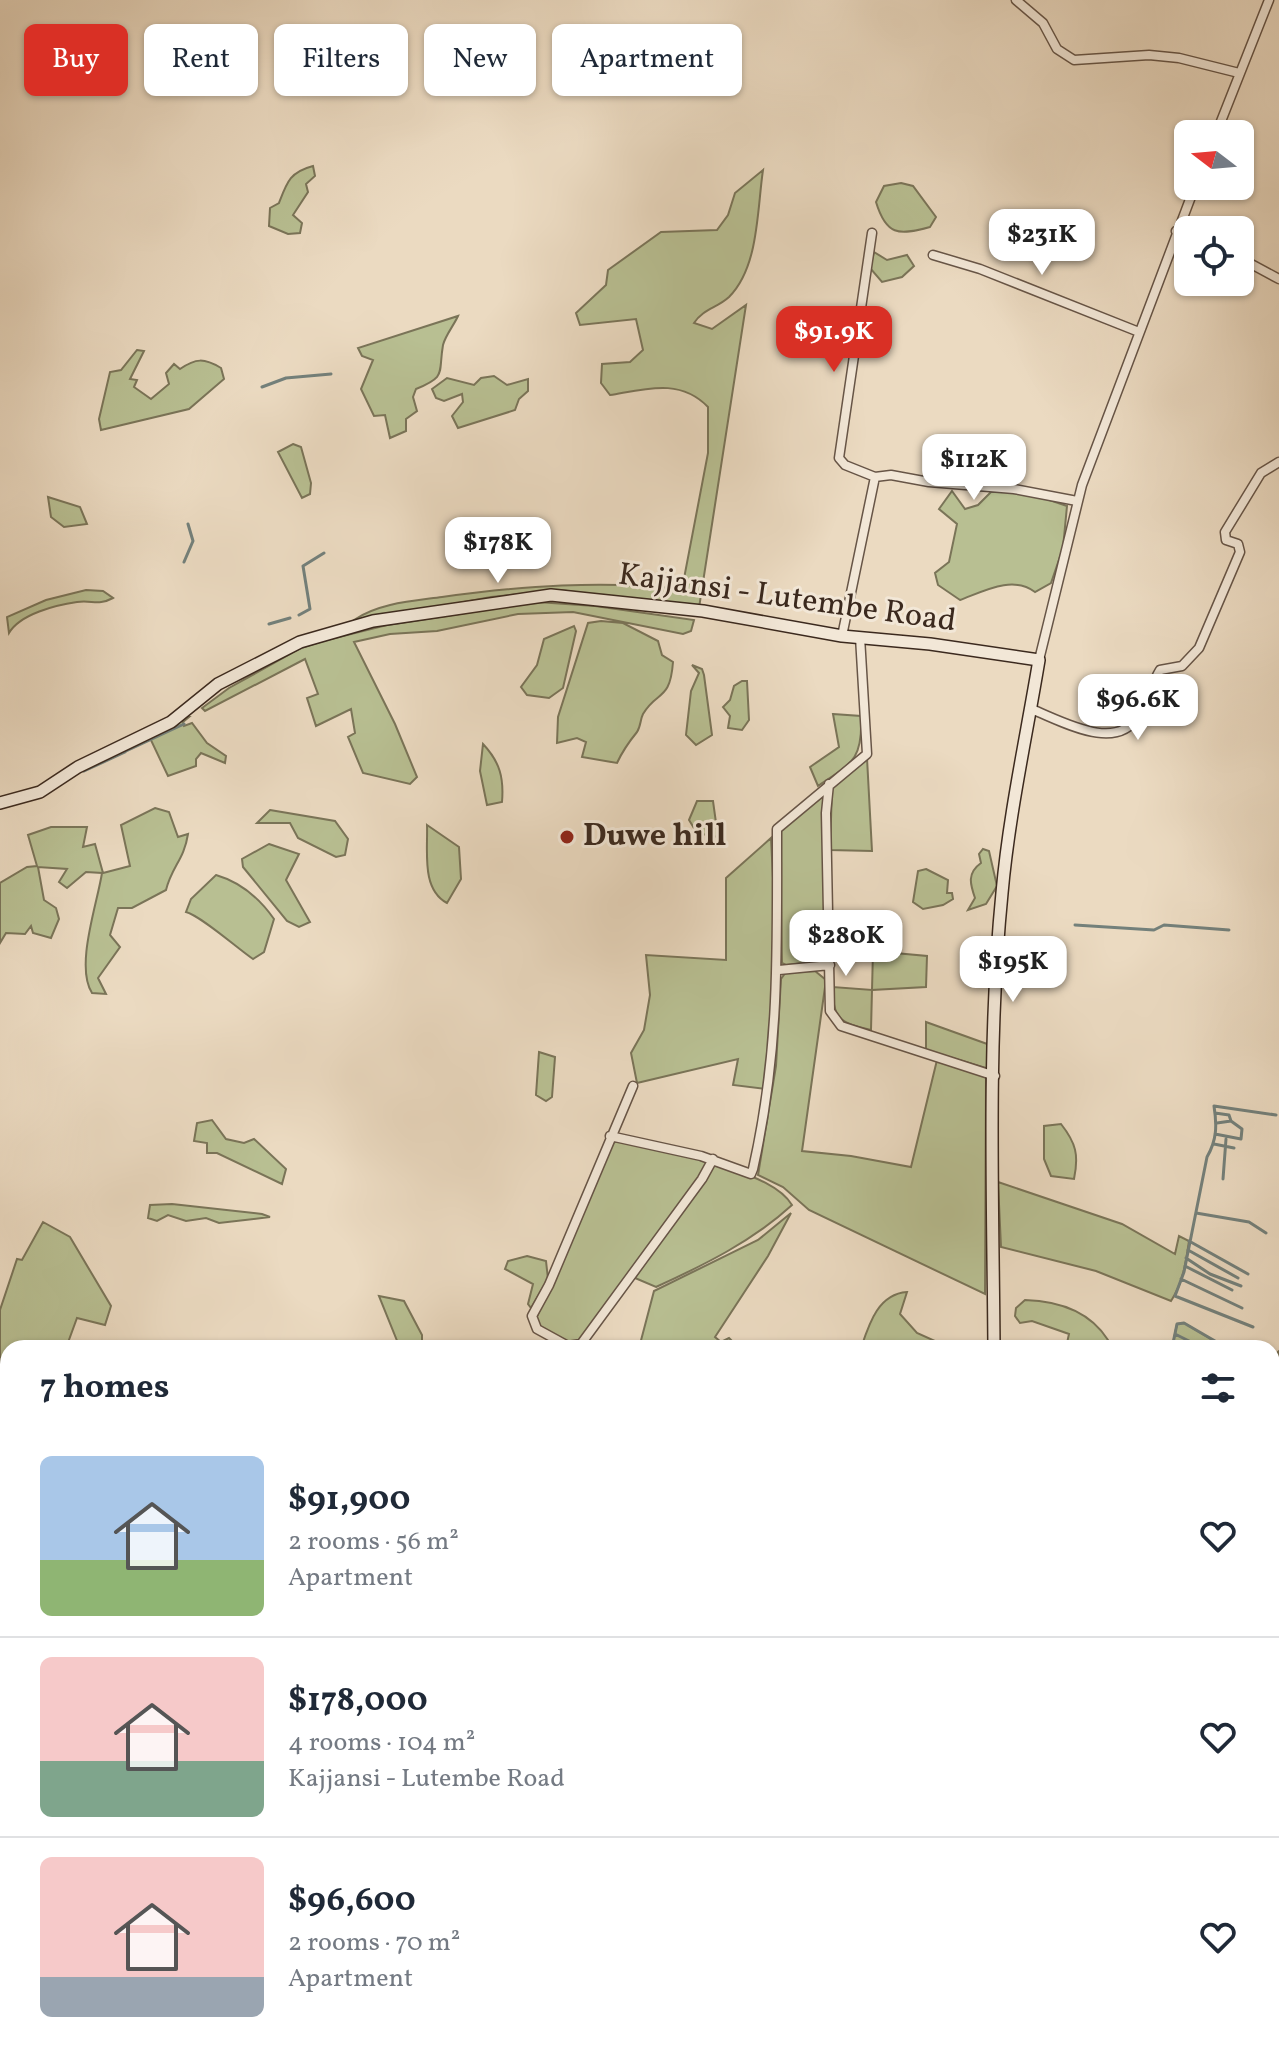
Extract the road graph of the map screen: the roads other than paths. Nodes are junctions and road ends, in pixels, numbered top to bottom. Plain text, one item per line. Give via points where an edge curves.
1 (1016, 0) edge
2 (1269, 0) edge
3 (1239, 73) junction
4 (1221, 120) edge
5 (872, 233) dead end
6 (1174, 236) edge
7 (933, 255) dead end
8 (1254, 266) edge
9 (1279, 279) edge
10 (1139, 332) junction
11 (1279, 462) edge
12 (875, 477) junction
13 (1077, 501) junction
14 (842, 636) junction
15 (860, 637) junction
16 (1039, 660) junction
17 (1031, 709) junction
18 (829, 784) junction
19 (0, 803) edge
20 (830, 965) junction
21 (779, 970) junction
22 (995, 1076) junction
23 (633, 1086) dead end
24 (610, 1136) junction
25 (713, 1159) junction
26 (557, 1340) edge
27 (584, 1340) edge
28 (994, 1340) edge

1 - 3 street via 1043,23 1057,49 1074,60 1149,55
2 - 3 street
3 - 4 street
5 - 12 street via 838,454 845,465
6 - 10 street
7 - 10 street
8 - 9 street
10 - 13 street
11 - 17 street via 1261,473 1225,532 1240,552 1199,648 1182,666 1160,670 1128,729 1104,735
12 - 13 street via 1014,489
12 - 14 street
13 - 16 street
14 - 15 street, Kajjansi - Lutembe Road
14 - 19 street, Kajjansi - Lutembe Road via 706,611 551,595 373,621 300,642 256,663 218,684 171,722 78,767 40,792
15 - 16 street, Kajjansi - Lutembe Road
15 - 18 street via 867,754
16 - 17 street
17 - 22 street via 1002,886
18 - 20 street
18 - 21 street via 777,829
20 - 21 street
20 - 22 street via 830,1011 841,1026
21 - 25 street via 772,1069 753,1169 751,1174
22 - 28 street
23 - 24 street
24 - 25 street
24 - 26 street via 532,1316 537,1329
25 - 27 street

